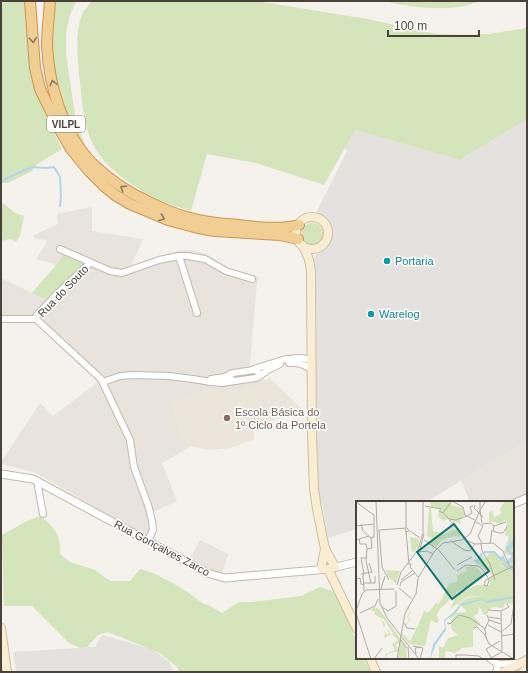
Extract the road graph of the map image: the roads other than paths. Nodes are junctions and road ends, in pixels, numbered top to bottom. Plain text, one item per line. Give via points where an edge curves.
1 (30, 1) edge
2 (50, 1) edge
3 (299, 225) junction
4 (300, 242) junction
5 (320, 247) junction
6 (60, 249) dead end
7 (179, 256) junction
8 (90, 262) junction
9 (311, 272) junction
10 (252, 279) dead end
11 (197, 313) dead end
12 (1, 319) edge
13 (36, 319) junction
14 (312, 345) junction
15 (302, 358) junction
16 (312, 360) junction
17 (312, 369) junction
18 (249, 370) junction
19 (230, 374) junction
20 (258, 377) junction
21 (199, 380) junction
22 (235, 381) junction
23 (103, 382) junction
24 (1, 474) edge
25 (37, 480) junction
26 (527, 498) edge
27 (514, 504) edge
28 (43, 514) dead end
29 (148, 541) junction
30 (325, 549) junction
31 (356, 562) edge
32 (328, 568) junction
33 (356, 627) edge
34 (1, 628) edge
35 (370, 659) edge
36 (490, 659) edge
37 (524, 662) edge
38 (498, 664) junction
39 (527, 669) edge
40 (7, 672) edge
41 (376, 672) edge
42 (496, 672) edge
43 (503, 672) edge
44 (523, 672) edge

1 -> 4 highway, VILPL via 35,68 40,89 71,149 104,186 130,204 168,220 215,231 280,235
3 -> 2 highway, VILPL via 267,228 216,224 183,217 136,196 94,165 78,147 57,101 47,46
3 - 4 main road via 296,232
3 - 5 main road via 308,218 322,220 328,234
4 - 5 main road via 308,248
4 - 9 main road via 309,259
5 - 9 main road
6 - 8 street
7 - 8 street via 122,273 110,271
7 - 10 street via 205,259 226,271
7 - 11 street
8 - 13 street, Rua do Souto via 37,315
9 - 14 main road
12 - 13 street
13 - 23 street
14 - 15 street
14 - 16 main road
15 - 16 street
15 - 18 street via 279,360
16 - 17 main road
17 - 20 street via 295,362 285,363
17 - 30 main road via 314,489
18 - 19 street
18 - 20 street via 257,371
19 - 21 street via 220,379
19 - 22 street via 230,378
20 - 22 street
21 - 22 street via 222,383
21 - 23 street via 134,375 120,376
23 - 29 street via 130,440 134,467 152,522 153,530
24 - 25 street, Rua Gonçalves Zarco
25 - 28 street
25 - 29 street, Rua Gonçalves Zarco
26 - 27 street
29 - 32 street, Rua Gonçalves Zarco via 207,573 225,578
30 - 32 main road
30 - 32 main road
31 - 32 street, Rua Gonçalves Zarco
32 - 33 main road
34 - 40 main road
35 - 41 main road
36 - 38 street
37 - 38 street
37 - 43 main road
38 - 42 street
39 - 44 main road

